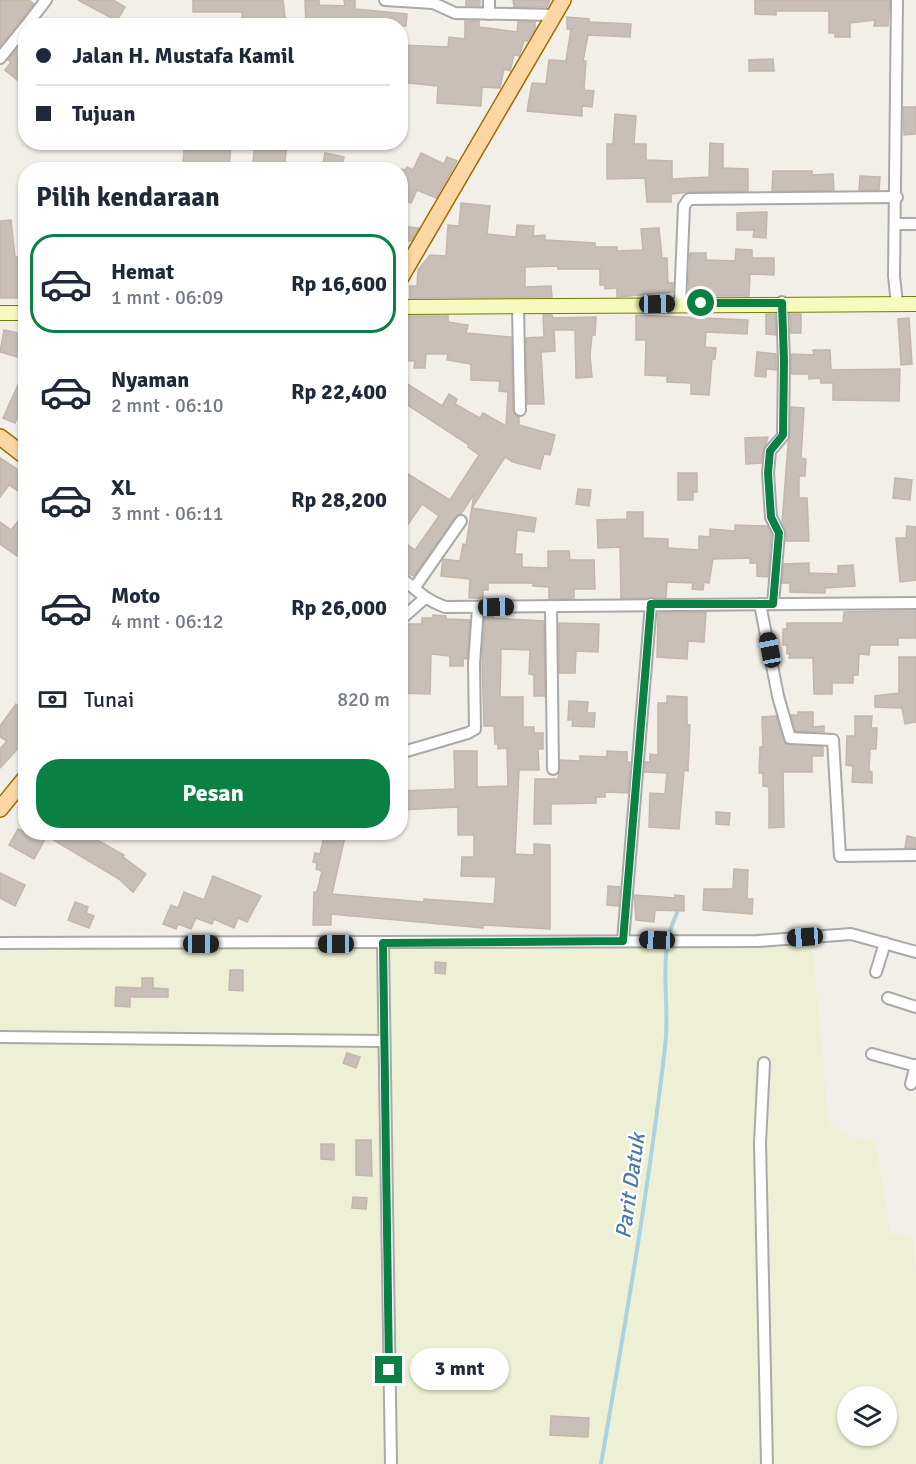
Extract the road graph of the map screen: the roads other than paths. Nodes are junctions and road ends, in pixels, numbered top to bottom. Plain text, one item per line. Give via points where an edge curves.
1 (46, 0) edge
2 (385, 0) edge
3 (489, 0) edge
4 (563, 0) edge
5 (897, 0) edge
6 (441, 3) edge
7 (489, 14) junction
8 (555, 15) junction
9 (32, 18) edge
10 (18, 36) edge
11 (0, 58) edge
12 (897, 197) junction
13 (896, 224) junction
14 (916, 224) edge
15 (408, 265) edge
16 (782, 303) junction
17 (680, 304) junction
18 (897, 304) junction
19 (916, 304) edge
20 (518, 306) junction
21 (408, 307) edge
22 (0, 313) edge
23 (18, 313) edge
24 (520, 410) dead end
25 (0, 437) edge
26 (18, 451) edge
27 (461, 521) dead end
28 (408, 582) edge
29 (415, 587) junction
30 (424, 599) junction
31 (916, 603) edge
32 (651, 604) junction
33 (760, 604) junction
34 (773, 604) junction
35 (551, 606) junction
36 (478, 608) junction
37 (408, 613) edge
38 (408, 751) edge
39 (553, 769) dead end
40 (18, 787) edge
41 (0, 809) edge
42 (916, 855) edge
43 (623, 941) junction
44 (0, 943) edge
45 (383, 943) junction
46 (885, 943) junction
47 (916, 952) edge
48 (876, 972) dead end
49 (888, 998) dead end
50 (916, 1007) edge
51 (0, 1037) edge
52 (384, 1041) junction
53 (872, 1054) dead end
54 (764, 1063) dead end
55 (916, 1065) edge
56 (911, 1084) dead end
57 (391, 1464) edge
58 (767, 1464) edge

1 - 9 street
2 - 6 street
3 - 7 street
4 - 8 main road
5 - 12 street
6 - 7 street via 455,13
7 - 8 street
8 - 15 main road
10 - 11 street
12 - 13 street
12 - 17 street via 689,199 684,206
13 - 14 street
13 - 18 street
16 - 17 street
16 - 18 street
16 - 34 street via 783,435 770,451 768,473 771,517 779,533
17 - 20 street
18 - 19 street
20 - 21 street
20 - 24 street
22 - 23 street
25 - 26 main road
27 - 29 street
28 - 29 street
29 - 30 street
30 - 36 street via 445,607
30 - 37 street
31 - 34 street
32 - 33 street
32 - 35 street
32 - 43 street
33 - 34 street
33 - 42 street via 790,738 833,740 840,856
35 - 36 street
35 - 39 street
36 - 38 street via 475,729
40 - 41 main road
43 - 45 street
43 - 46 street via 758,941 851,934
44 - 45 street
45 - 52 street
46 - 47 street
46 - 48 street
49 - 50 street
51 - 52 street
52 - 57 street
53 - 55 street
54 - 58 street via 760,1143
55 - 56 street

